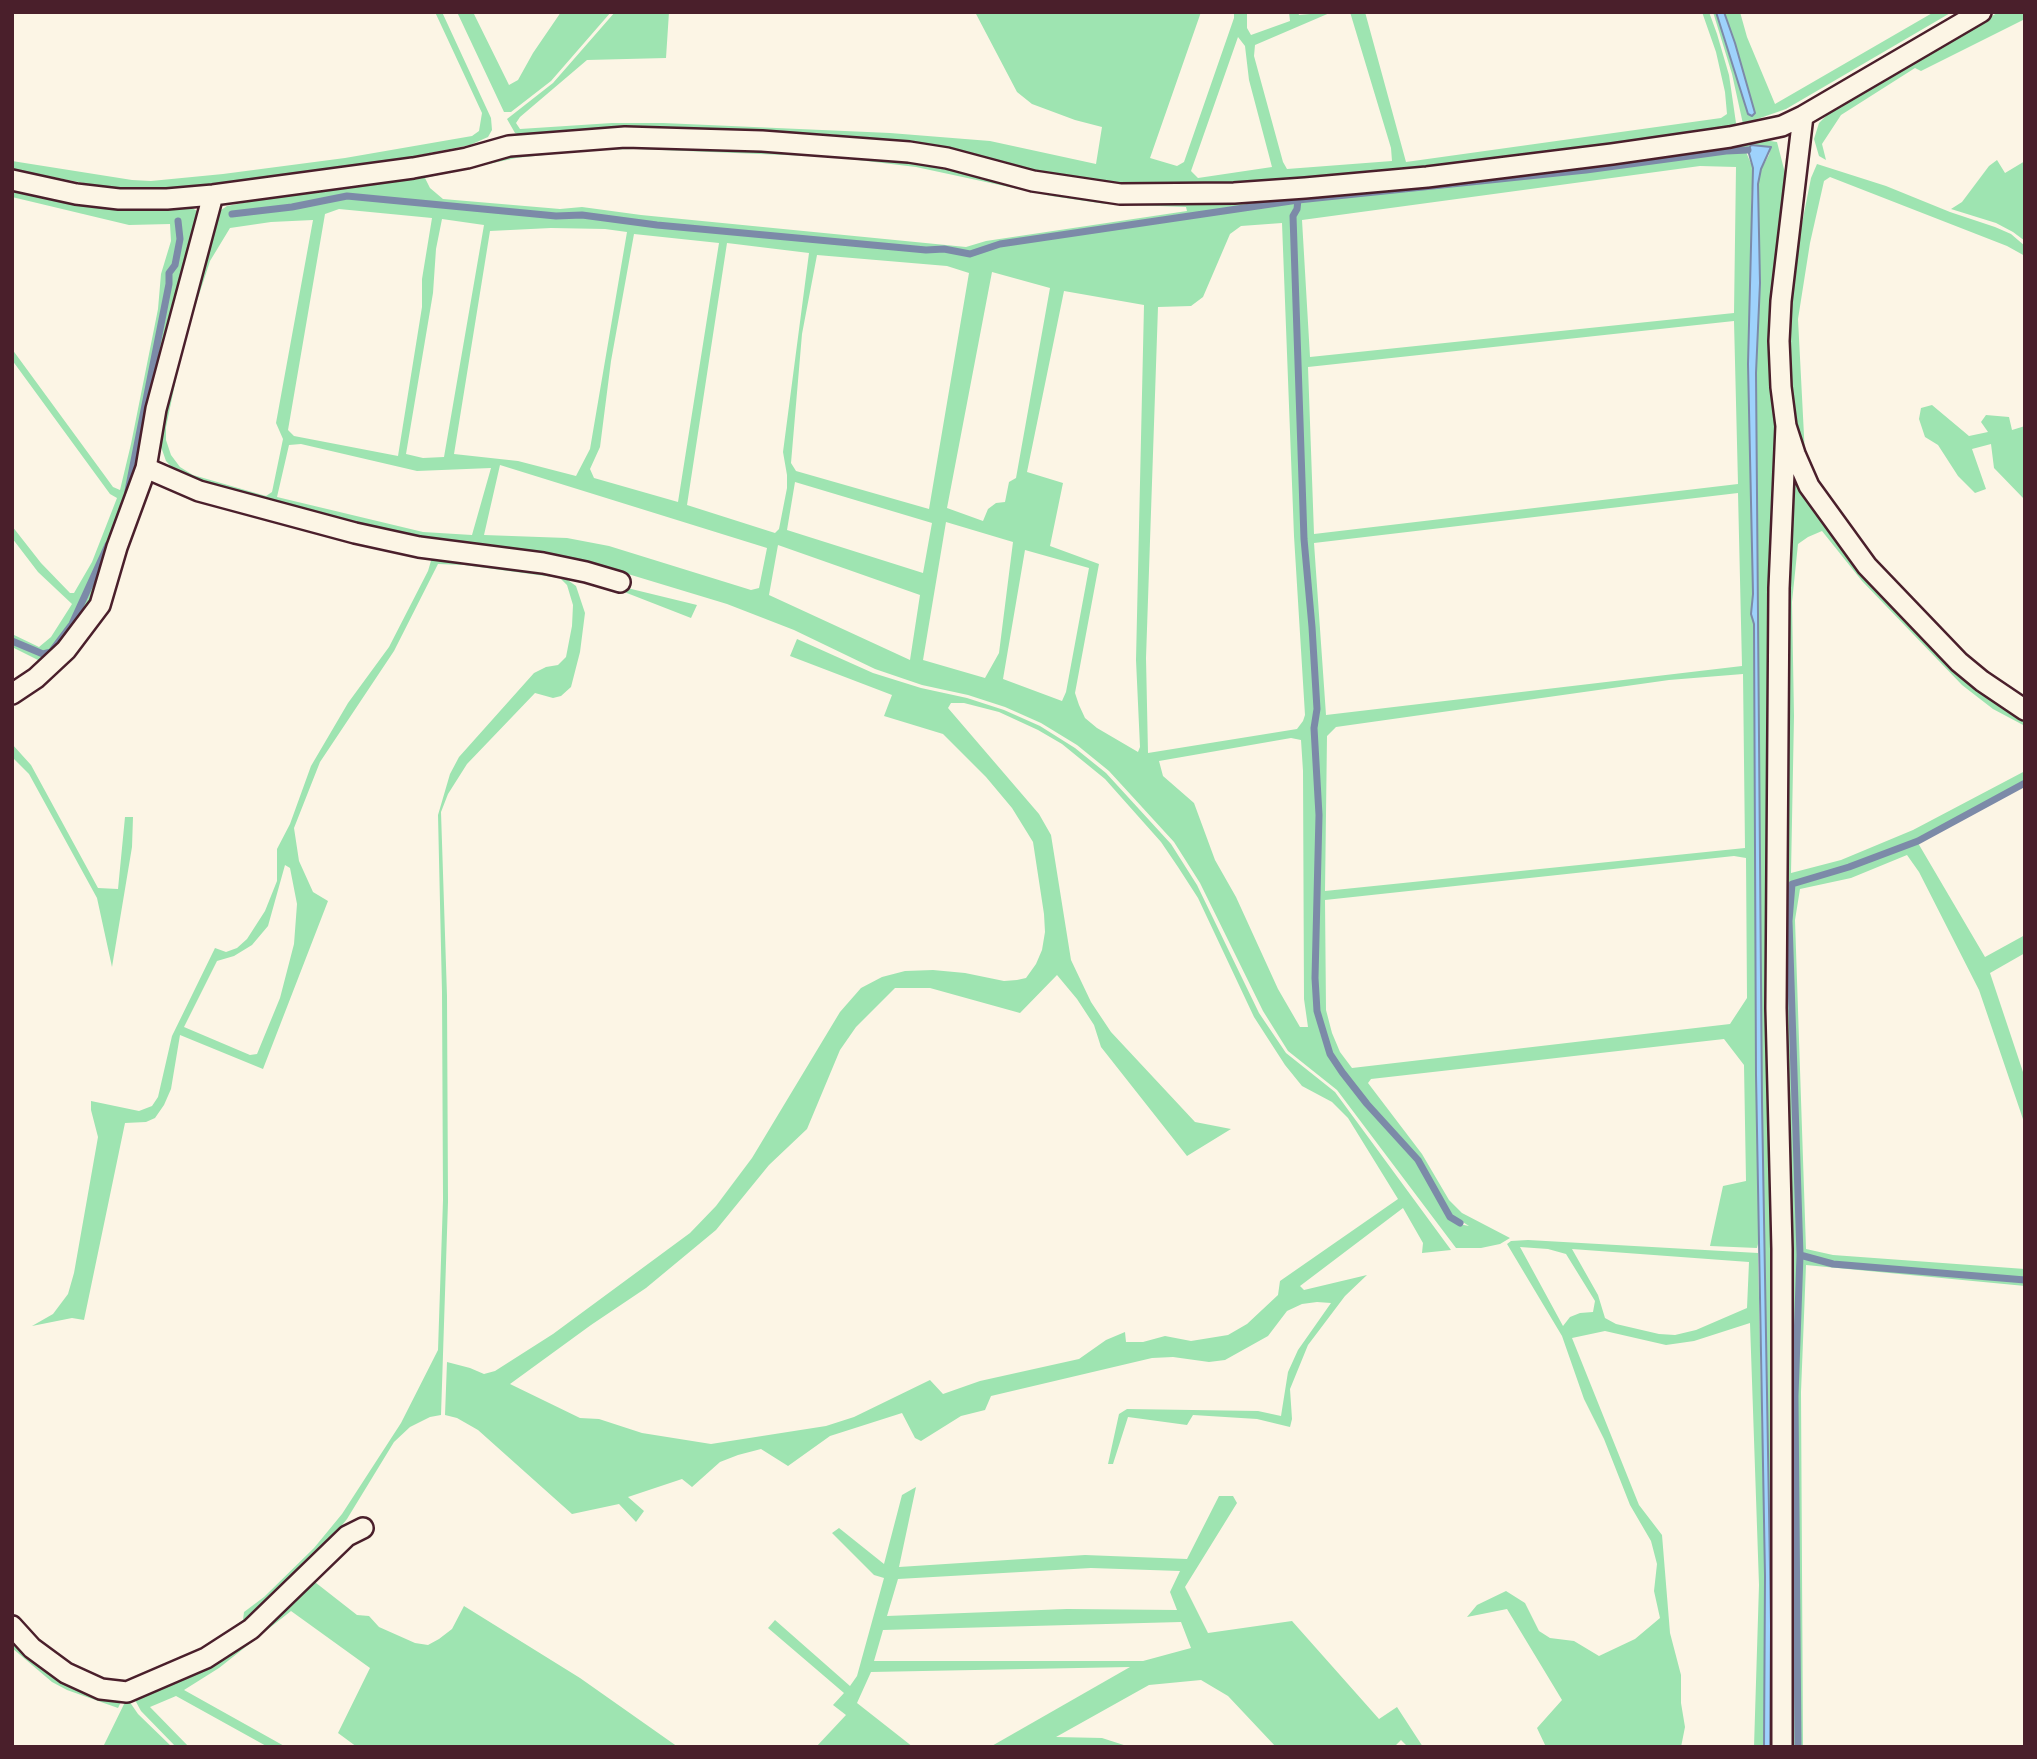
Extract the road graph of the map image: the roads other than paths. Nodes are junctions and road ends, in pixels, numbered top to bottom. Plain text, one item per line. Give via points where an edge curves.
1 (1981, 12) edge
2 (1803, 116) junction
3 (12, 180) edge
4 (213, 195) junction
5 (1786, 426) junction
6 (145, 468) junction
7 (620, 582) dead end
8 (12, 694) edge
9 (2025, 710) edge
10 (363, 1528) dead end
11 (12, 1626) edge
12 (1782, 1747) edge

1 - 2 street
2 - 4 street via 1763,131 1625,152 1427,177 1234,193 1119,194 1034,181 947,158 832,145 625,137 509,146 413,168
2 - 5 street via 1780,320
3 - 4 street via 119,199
4 - 6 street via 156,409
5 - 9 street via 1810,486 1867,566 1959,662
5 - 12 street via 1779,588 1776,1008 1782,1249
6 - 7 street via 199,491 333,528 419,547 543,563
6 - 8 street via 100,605 66,650
10 - 11 street via 347,1536 251,1629 206,1658 127,1692 101,1689 66,1673

